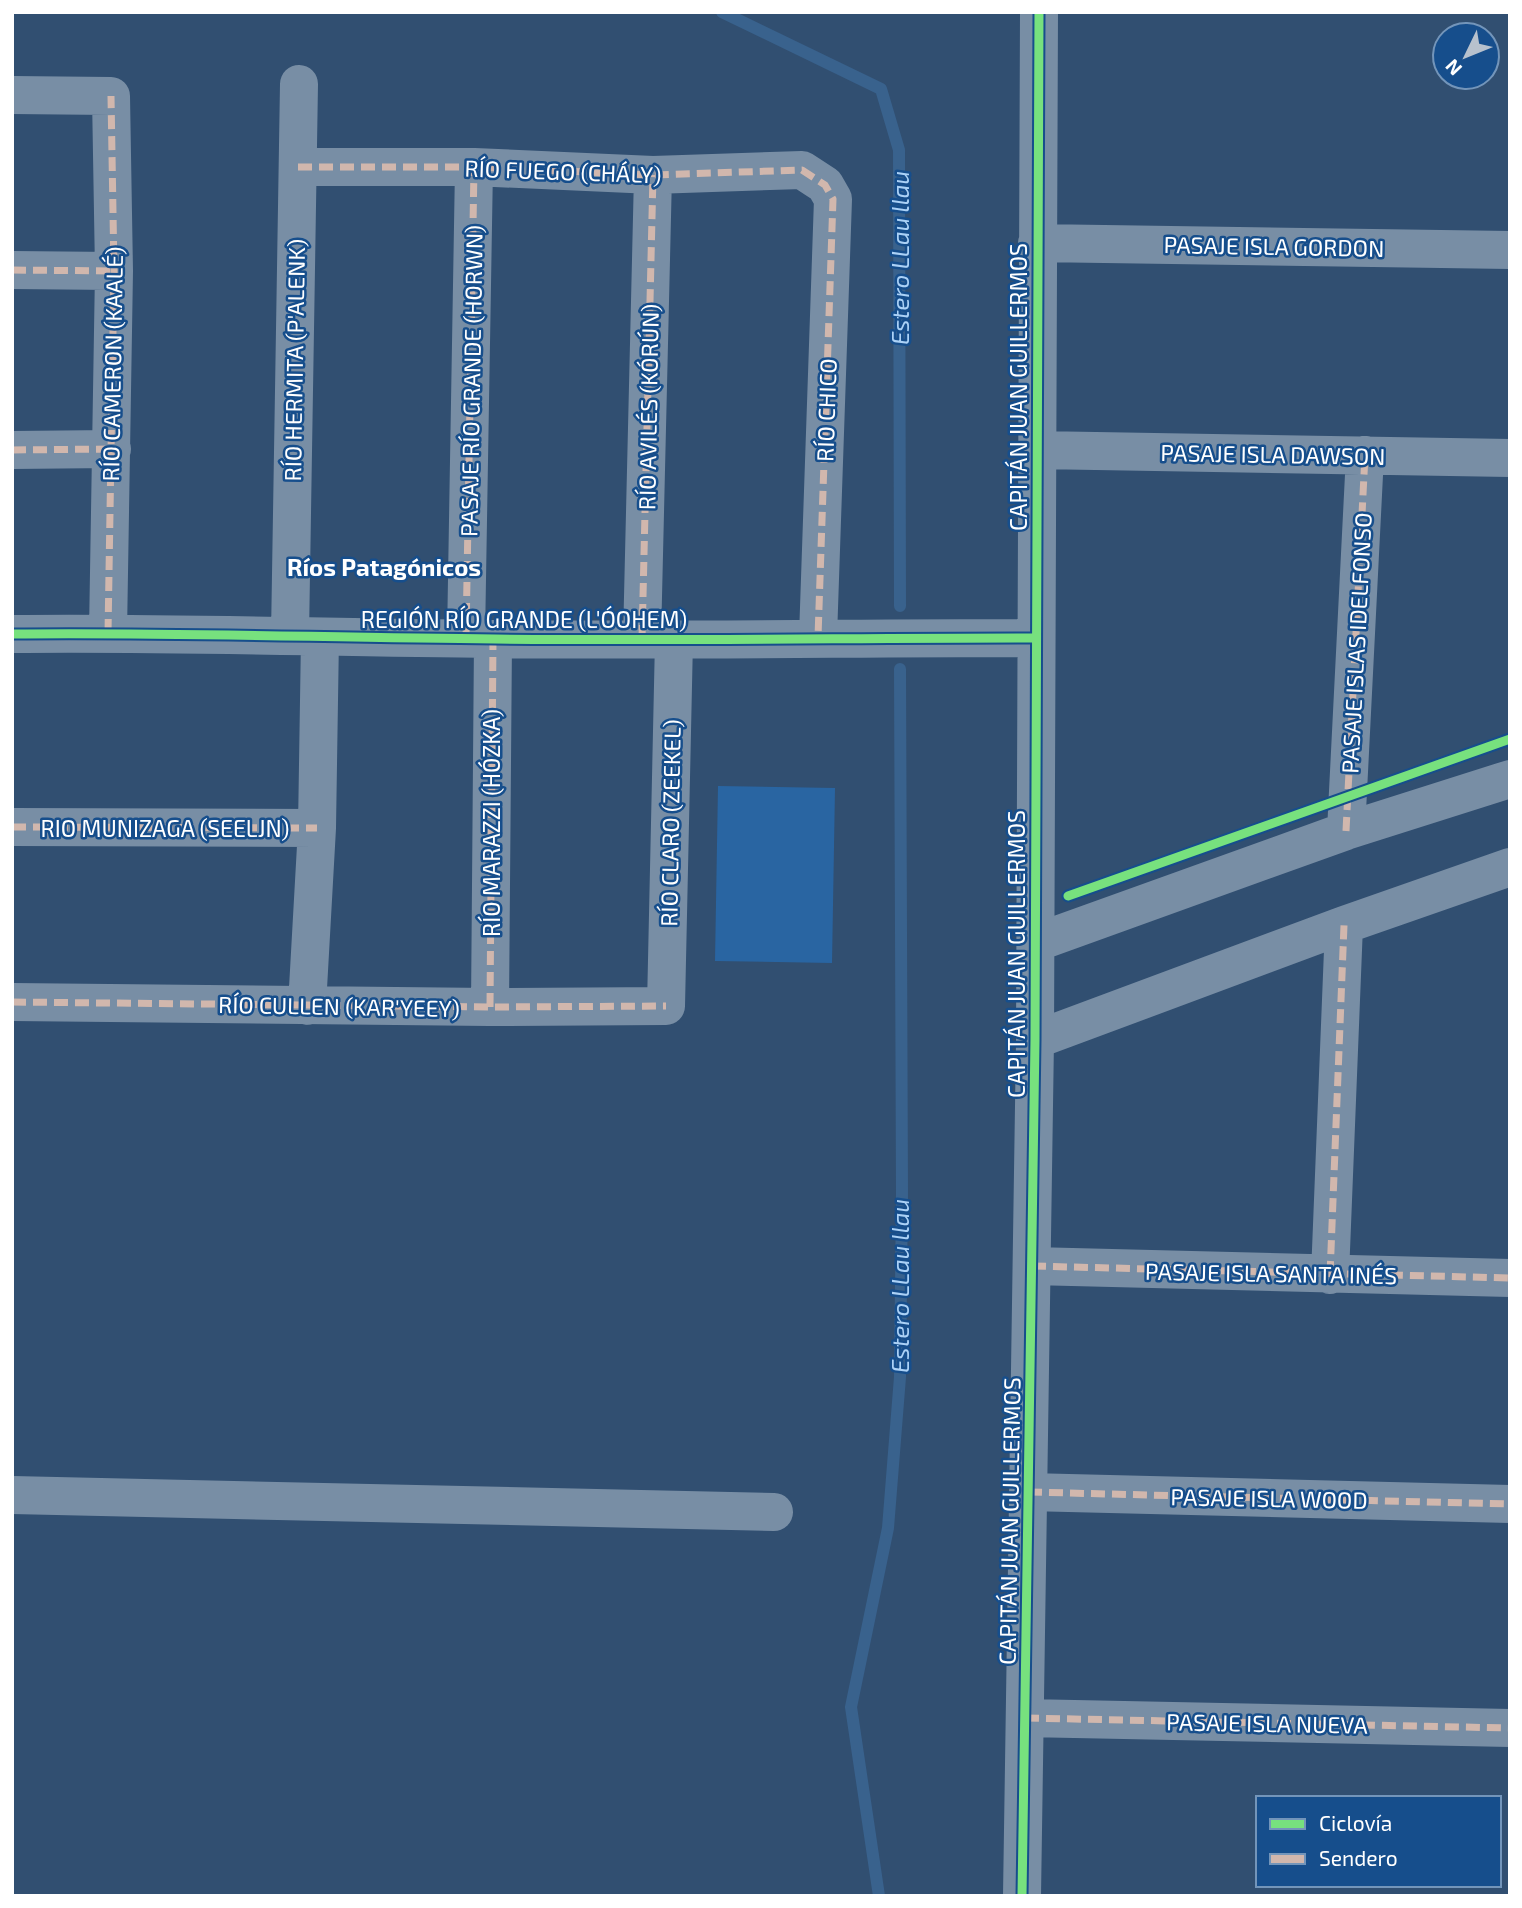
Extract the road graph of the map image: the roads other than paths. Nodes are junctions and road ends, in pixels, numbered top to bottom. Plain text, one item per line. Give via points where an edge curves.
1 (1039, 12) edge
2 (299, 84) dead end
3 (12, 95) edge
4 (298, 167) junction
5 (474, 167) junction
6 (653, 175) junction
7 (825, 185) joint
8 (1037, 243) junction
9 (1510, 250) edge
10 (12, 270) edge
11 (114, 271) junction
12 (112, 449) junction
13 (12, 450) edge
14 (1037, 450) junction
15 (1365, 455) junction
16 (1510, 458) edge
17 (108, 633) junction
18 (12, 634) edge
19 (305, 636) junction
20 (818, 637) junction
21 (1036, 638) junction
22 (480, 639) junction
23 (658, 639) junction
24 (1510, 779) edge
25 (12, 827) edge
26 (317, 828) junction
27 (1346, 831) junction
28 (1510, 867) edge
29 (1344, 925) junction
30 (1035, 943) junction
31 (12, 1002) edge
32 (307, 1006) junction
33 (666, 1006) joint
34 (490, 1007) junction
35 (1035, 1040) junction
36 (1032, 1266) junction
37 (1330, 1275) junction
38 (1510, 1278) edge
39 (1028, 1492) junction
40 (12, 1496) edge
41 (1510, 1504) edge
42 (774, 1512) dead end
43 (1025, 1718) junction
44 (1510, 1728) edge
45 (1022, 1896) edge

1 - 8 street, CAPITÁN JUAN GUILLERMOS
2 - 4 street, RÍO HERMITA (P'ALENK)
3 - 11 street, RÍO CAMERON (KAALÉ) via 111,96
4 - 5 street, RÍO FUEGO (CHÁLY)
4 - 19 street, RÍO HERMITA (P'ALENK)
5 - 6 street, RÍO FUEGO (CHÁLY)
5 - 22 street, PASAJE RÍO GRANDE (HORWN)
6 - 7 street, RÍO FUEGO (CHÁLY) via 802,170
6 - 23 street, RÍO AVILÉS (KÓRÚN)
7 - 20 street, RÍO CHICO via 833,199
8 - 9 street, PASAJE ISLA GORDON
8 - 14 street, CAPITÁN JUAN GUILLERMOS
10 - 11 street
11 - 12 street, RÍO CAMERON (KAALÉ)
12 - 13 street
12 - 17 street, RÍO CAMERON (KAALÉ)
14 - 15 street, PASAJE ISLA DAWSON
14 - 21 street, CAPITÁN JUAN GUILLERMOS
15 - 16 street, PASAJE ISLA DAWSON
15 - 27 street, PASAJE ISLAS IDELFONSO
17 - 18 street, REGIÓN RÍO GRANDE (L'ÓOHEM)
17 - 19 street, REGIÓN RÍO GRANDE (L'ÓOHEM)
19 - 22 street, REGIÓN RÍO GRANDE (L'ÓOHEM)
19 - 26 street, RÍO HERMITA (P'ALENK)
20 - 21 street, REGIÓN RÍO GRANDE (L'ÓOHEM)
20 - 23 street, REGIÓN RÍO GRANDE (L'ÓOHEM)
21 - 30 street, CAPITÁN JUAN GUILLERMOS
22 - 23 street, REGIÓN RÍO GRANDE (L'ÓOHEM)
22 - 34 street, RÍO MARAZZI (HÓZKA)
23 - 33 street, RÍO CLARO (ZEEKEL)
24 - 27 street
25 - 26 street, RIO MUNIZAGA (SEELJN)
26 - 32 street, RÍO HERMITA (P'ALENK)
27 - 30 street
28 - 29 street
29 - 35 street
29 - 37 street
30 - 35 street, CAPITÁN JUAN GUILLERMOS
31 - 32 street, RÍO CULLEN (KAR'YEEY)
32 - 34 street, RÍO CULLEN (KAR'YEEY)
33 - 34 street, RÍO CULLEN (KAR'YEEY)
35 - 36 street, CAPITÁN JUAN GUILLERMOS
36 - 37 street, PASAJE ISLA SANTA INÉS
36 - 39 street, CAPITÁN JUAN GUILLERMOS
37 - 38 street, PASAJE ISLA SANTA INÉS
39 - 41 street, PASAJE ISLA WOOD
39 - 43 street, CAPITÁN JUAN GUILLERMOS
40 - 42 street
43 - 44 street, PASAJE ISLA NUEVA
43 - 45 street, CAPITÁN JUAN GUILLERMOS

